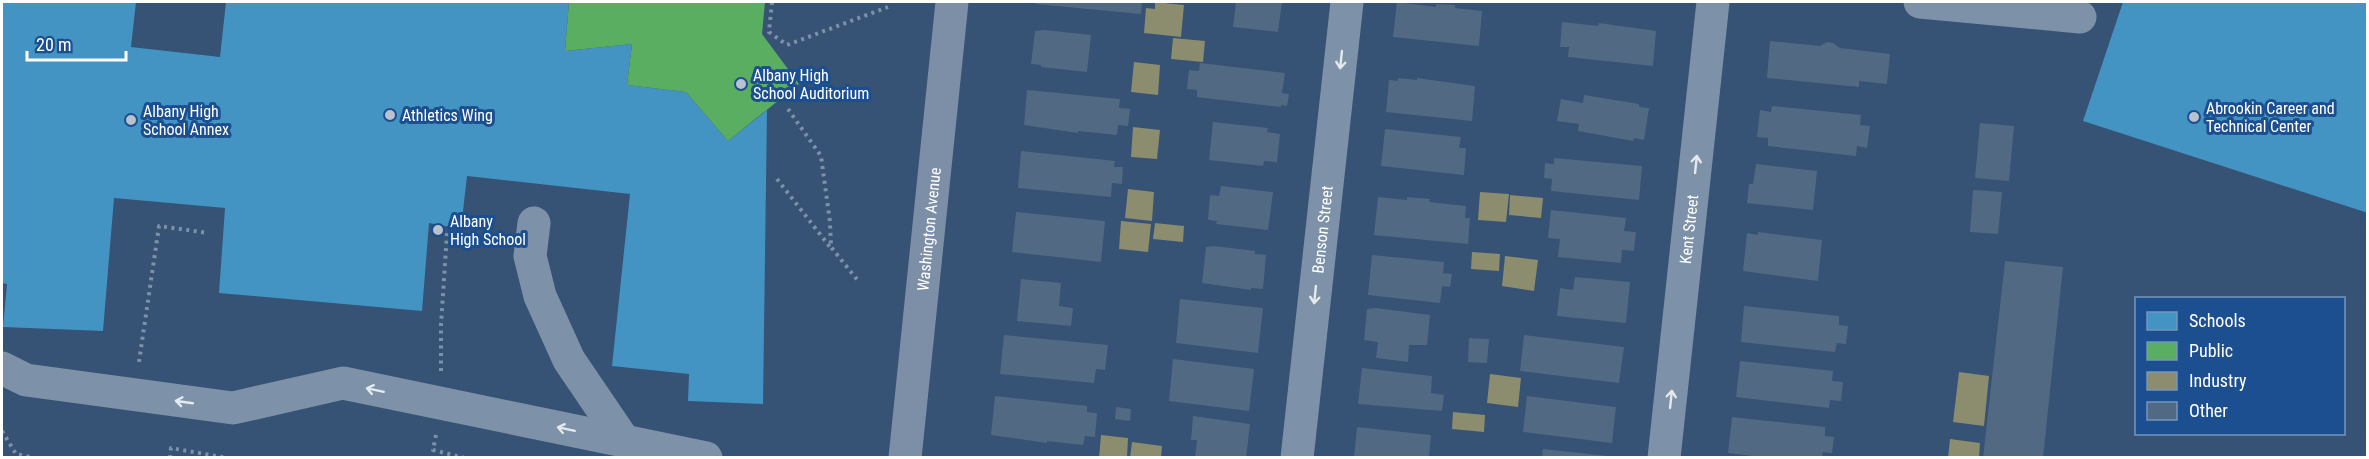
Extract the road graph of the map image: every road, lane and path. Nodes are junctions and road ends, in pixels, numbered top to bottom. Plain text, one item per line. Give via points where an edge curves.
1 (772, 2) edge
2 (951, 2) edge
3 (1347, 2) edge
4 (1713, 2) edge
5 (1920, 2) edge
6 (888, 7) dead end
7 (2080, 17) dead end
8 (788, 109) dead end
9 (777, 179) dead end
10 (534, 223) dead end
11 (208, 233) dead end
12 (447, 233) dead end
13 (831, 248) junction
14 (860, 282) dead end
15 (14, 374) edge
16 (135, 395) junction
17 (441, 403) junction
18 (2, 431) edge
19 (624, 441) junction
20 (35, 458) edge
21 (170, 458) edge
22 (227, 458) edge
23 (465, 458) edge
24 (706, 458) edge
25 (905, 458) edge
26 (1297, 458) edge
27 (1664, 458) edge

1 - 6 path via 769,32 787,45
2 - 25 main road, Washington Avenue
3 -> 26 street, Benson Street
27 -> 4 street, Kent Street
5 - 7 street
8 - 13 path via 821,156
9 - 13 path
10 - 19 street via 530,256 540,296 569,360
11 - 16 path via 159,226
12 - 17 path
13 - 14 path
15 - 16 street
17 -> 16 street via 343,383 232,408
19 -> 17 street
17 - 23 path via 433,450
18 - 20 path via 16,454
19 - 24 street
21 - 22 path via 171,448

